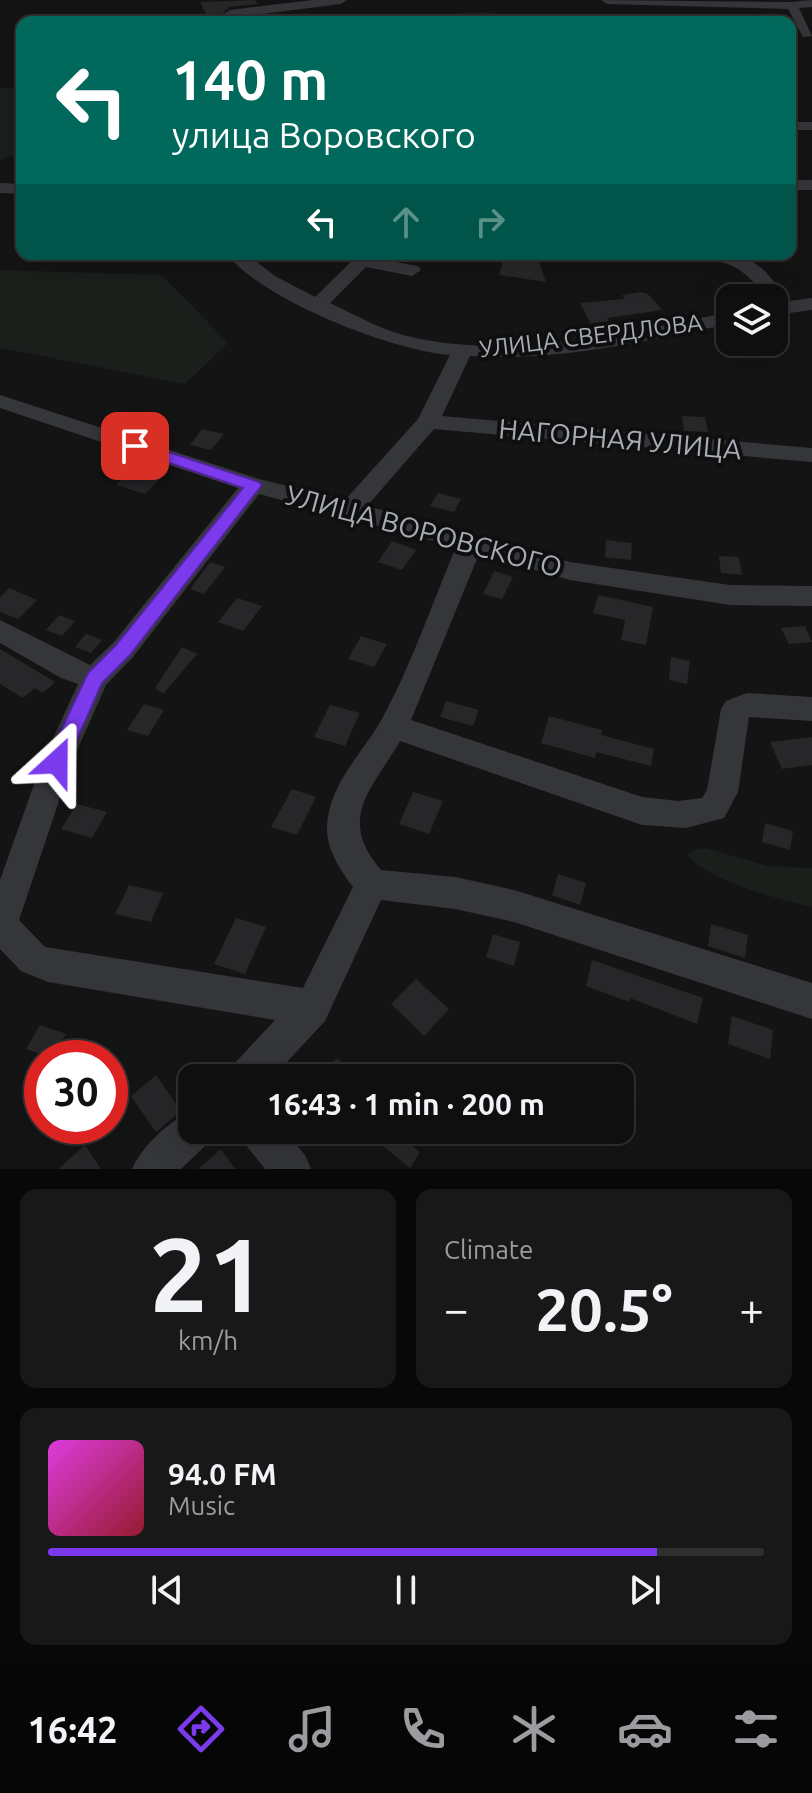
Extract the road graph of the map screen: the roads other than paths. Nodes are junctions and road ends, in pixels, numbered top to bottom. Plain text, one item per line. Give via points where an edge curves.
1 (341, 0) edge
2 (607, 0) edge
3 (812, 3) edge
4 (793, 4) edge
5 (230, 14) dead end
6 (810, 34) edge
7 (243, 260) edge
8 (364, 260) edge
9 (374, 260) edge
10 (744, 260) edge
11 (412, 270) dead end
12 (762, 284) edge
13 (812, 304) edge
14 (317, 305) junction
15 (788, 307) edge
16 (716, 321) edge
17 (462, 352) junction
18 (5, 408) edge
19 (428, 422) junction
20 (812, 455) edge
21 (253, 485) junction
22 (350, 509) junction
23 (470, 544) junction
24 (812, 596) edge
25 (0, 630) edge
26 (95, 678) junction
27 (812, 709) edge
28 (393, 726) junction
29 (372, 884) junction
30 (0, 925) edge
31 (812, 1001) edge
32 (312, 1008) junction
33 (259, 1064) edge
34 (178, 1144) edge
35 (270, 1144) edge
36 (152, 1169) edge
37 (291, 1169) edge

1 - 5 street
2 - 4 street
3 - 4 street
4 - 6 street
7 - 14 street, УЛИЦА СВЕРДЛОВА via 270,283
8 - 14 street
9 - 11 street
10 - 12 street
13 - 15 street
14 - 17 street, УЛИЦА СВЕРДЛОВА via 390,337
16 - 17 street, УЛИЦА СВЕРДЛОВА via 637,336
17 - 19 street
18 - 21 street, УЛИЦА ВОРОВСКОГО
19 - 20 street, НАГОРНАЯ УЛИЦА
19 - 22 street
21 - 22 street, УЛИЦА ВОРОВСКОГО
21 - 26 street
22 - 23 street, УЛИЦА ВОРОВСКОГО
23 - 24 street, УЛИЦА ВОРОВСКОГО via 615,580 750,597
23 - 28 street
25 - 26 street
26 - 30 street via 57,762
27 - 28 street via 736,709 722,792 713,808 671,816 642,811
28 - 29 street via 360,775 343,822 344,843
29 - 31 street via 514,906
29 - 32 street
30 - 32 street via 33,959 48,965
32 - 33 street
34 - 36 street
35 - 37 street

